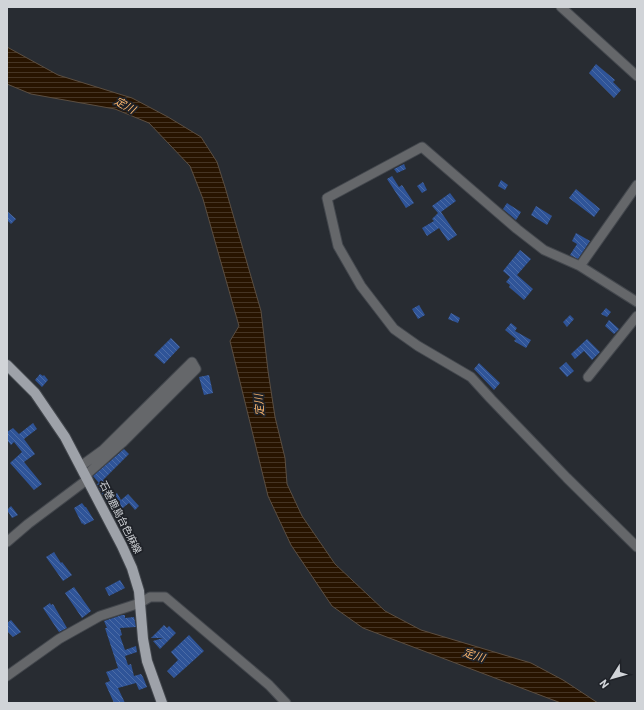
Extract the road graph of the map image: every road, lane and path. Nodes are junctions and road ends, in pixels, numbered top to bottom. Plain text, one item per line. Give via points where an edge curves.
1 (561, 7) edge
2 (637, 76) edge
3 (637, 185) edge
4 (580, 266) junction
5 (637, 302) edge
6 (637, 316) edge
7 (7, 365) edge
8 (588, 377) dead end
9 (85, 473) junction
10 (7, 542) edge
11 (637, 547) edge
12 (140, 603) junction
13 (7, 676) edge
14 (162, 703) edge
15 (286, 703) edge

1 - 2 street
3 - 4 street
4 - 5 street
4 - 11 street via 544,250 422,147 327,198 338,246 361,286 394,329 471,377
6 - 8 street
7 - 9 main road, 石巻鹿島台色麻線 via 35,393 65,437
9 - 9 street via 103,450 192,362 196,369 122,443
9 - 10 street
9 - 12 main road, 石巻鹿島台色麻線 via 132,568
12 - 13 street via 100,616 79,627
12 - 14 main road, 石巻鹿島台色麻線 via 147,661
12 - 15 street via 150,597 166,597 269,685

